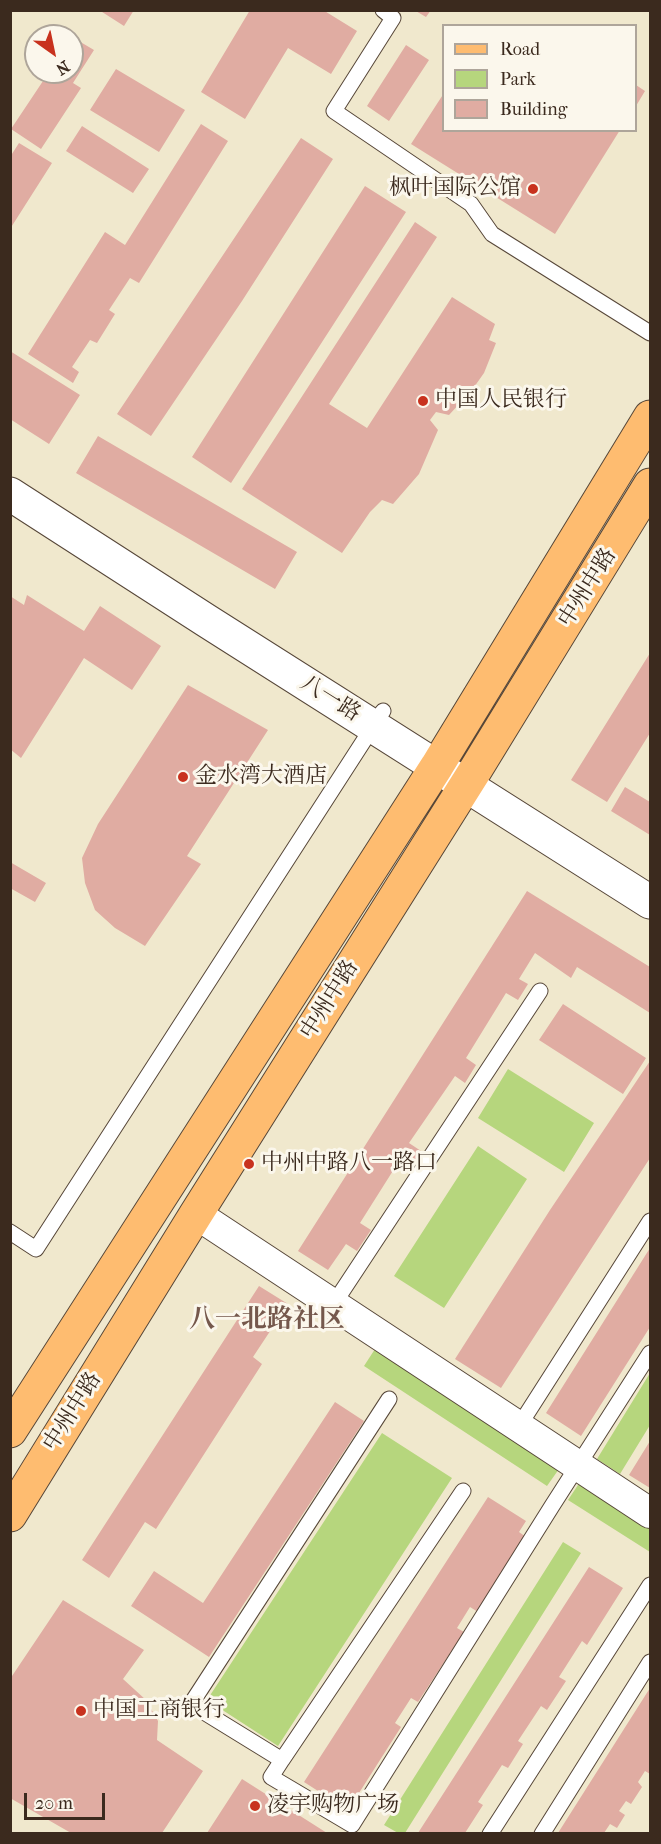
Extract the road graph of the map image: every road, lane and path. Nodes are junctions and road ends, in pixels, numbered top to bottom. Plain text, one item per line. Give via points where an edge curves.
1 (383, 10) edge
2 (651, 333) edge
3 (651, 417) edge
4 (10, 472) edge
5 (651, 485) edge
6 (10, 494) edge
7 (378, 719) junction
8 (441, 758) junction
9 (471, 777) junction
10 (651, 881) edge
11 (651, 902) edge
12 (540, 991) dead end
13 (196, 1214) junction
14 (651, 1221) edge
15 (10, 1232) edge
16 (333, 1305) junction
17 (651, 1353) edge
18 (389, 1399) dead end
19 (519, 1426) junction
20 (10, 1431) edge
21 (578, 1465) junction
22 (463, 1491) dead end
23 (651, 1513) edge
24 (10, 1515) edge
25 (651, 1585) edge
26 (651, 1662) edge
27 (282, 1760) junction
28 (490, 1833) edge
29 (542, 1833) edge

1 - 2 lane via 393,18 334,111 471,204 492,234
3 - 8 main road, 中州中路
4 - 7 street, 八一路
5 - 9 main road, 中州中路
6 - 7 street, 八一路
7 - 8 street, 八一路
7 - 15 lane via 36,1249
8 - 9 street, 八一路
8 - 20 main road, 中州中路
9 - 10 street, 八一路
9 - 11 street, 八一路
9 - 13 main road, 中州中路
12 - 16 lane
13 - 16 street
13 - 24 main road, 中州中路
14 - 19 lane
16 - 19 street
17 - 21 lane
18 - 27 lane via 190,1704
19 - 21 street
21 - 23 street
21 - 27 lane via 352,1825 271,1777
22 - 27 lane
25 - 28 lane
26 - 29 lane

